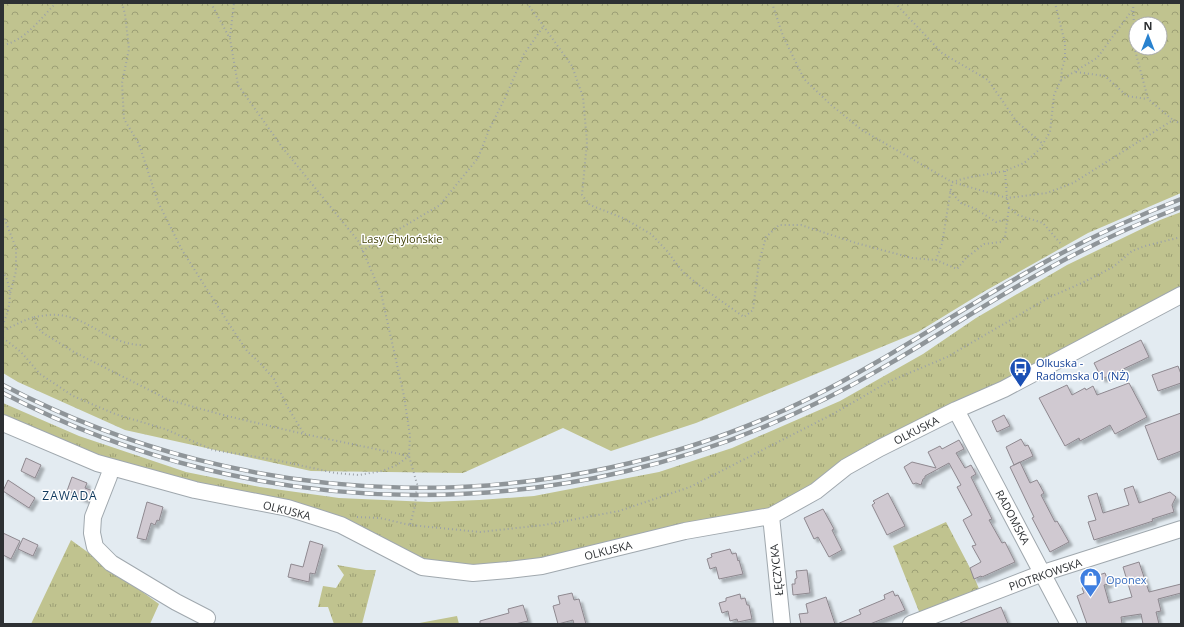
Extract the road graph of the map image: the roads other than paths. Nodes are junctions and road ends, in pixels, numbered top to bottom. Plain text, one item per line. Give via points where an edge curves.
1 (1181, 295) edge
2 (956, 410) junction
3 (3, 423) edge
4 (109, 476) dead end
5 (771, 516) junction
6 (1181, 529) edge
7 (1043, 573) junction
8 (207, 618) dead end
9 (782, 624) edge
10 (911, 624) edge
11 (1069, 624) edge

1 - 2 street, OLKUSKA via 1004,389
2 - 5 street, OLKUSKA via 846,467 816,491
2 - 7 street, RADOMSKA
3 - 5 street, OLKUSKA via 97,463 196,490 288,508 340,525 422,567 436,569 473,573 542,566 685,531
4 - 8 street via 93,517 92,533 95,548 111,563
5 - 9 street, ŁĘCZYCKA
6 - 7 street, PIOTRKOWSKA
7 - 10 street, PIOTRKOWSKA
7 - 11 street, RADOMSKA

